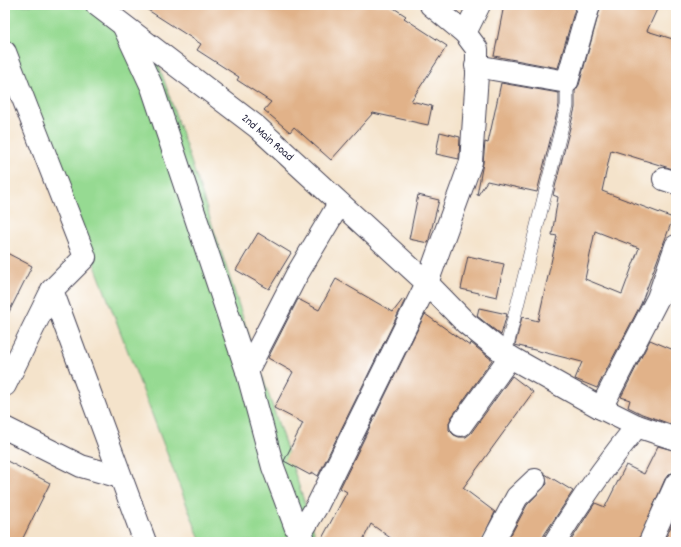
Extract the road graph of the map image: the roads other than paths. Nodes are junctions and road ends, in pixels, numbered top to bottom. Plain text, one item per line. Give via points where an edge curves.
1 (97, 5) edge
2 (431, 5) edge
3 (479, 5) edge
4 (589, 5) edge
5 (119, 14) edge
6 (465, 33) junction
7 (6, 62) edge
8 (476, 66) junction
9 (567, 82) junction
10 (339, 204) junction
11 (676, 246) edge
12 (427, 283) junction
13 (52, 290) junction
14 (508, 356) junction
15 (247, 371) junction
16 (5, 384) edge
17 (601, 408) junction
18 (461, 425) dead end
19 (637, 426) junction
20 (5, 428) edge
21 (676, 439) edge
22 (120, 478) junction
23 (535, 480) dead end
24 (676, 484) edge
25 (298, 539) edge
26 (145, 542) edge
27 (493, 542) edge
28 (555, 542) edge
29 (650, 542) edge

1 - 5 street, 2nd Main Road
2 - 6 street
3 - 6 street
4 - 9 street
5 - 10 street, 2nd Main Road via 257,126
5 - 15 street via 152,87
6 - 8 street via 477,49
7 - 13 street via 85,257
8 - 9 street
8 - 12 street via 471,162
9 - 14 lane via 567,106
10 - 12 street, 2nd Main Road
10 - 15 street via 296,276
11 - 17 street via 658,298
12 - 14 street, 2nd Main Road via 466,323
12 - 25 street via 317,506
13 - 16 street
13 - 22 street
14 - 17 street, 2nd Main Road
14 - 18 street
15 - 25 street via 273,467
17 - 19 street, 2nd Main Road
19 - 21 street, 2nd Main Road
19 - 28 street via 574,510
20 - 22 street via 81,466
22 - 26 street
23 - 27 street via 517,497
24 - 29 street

